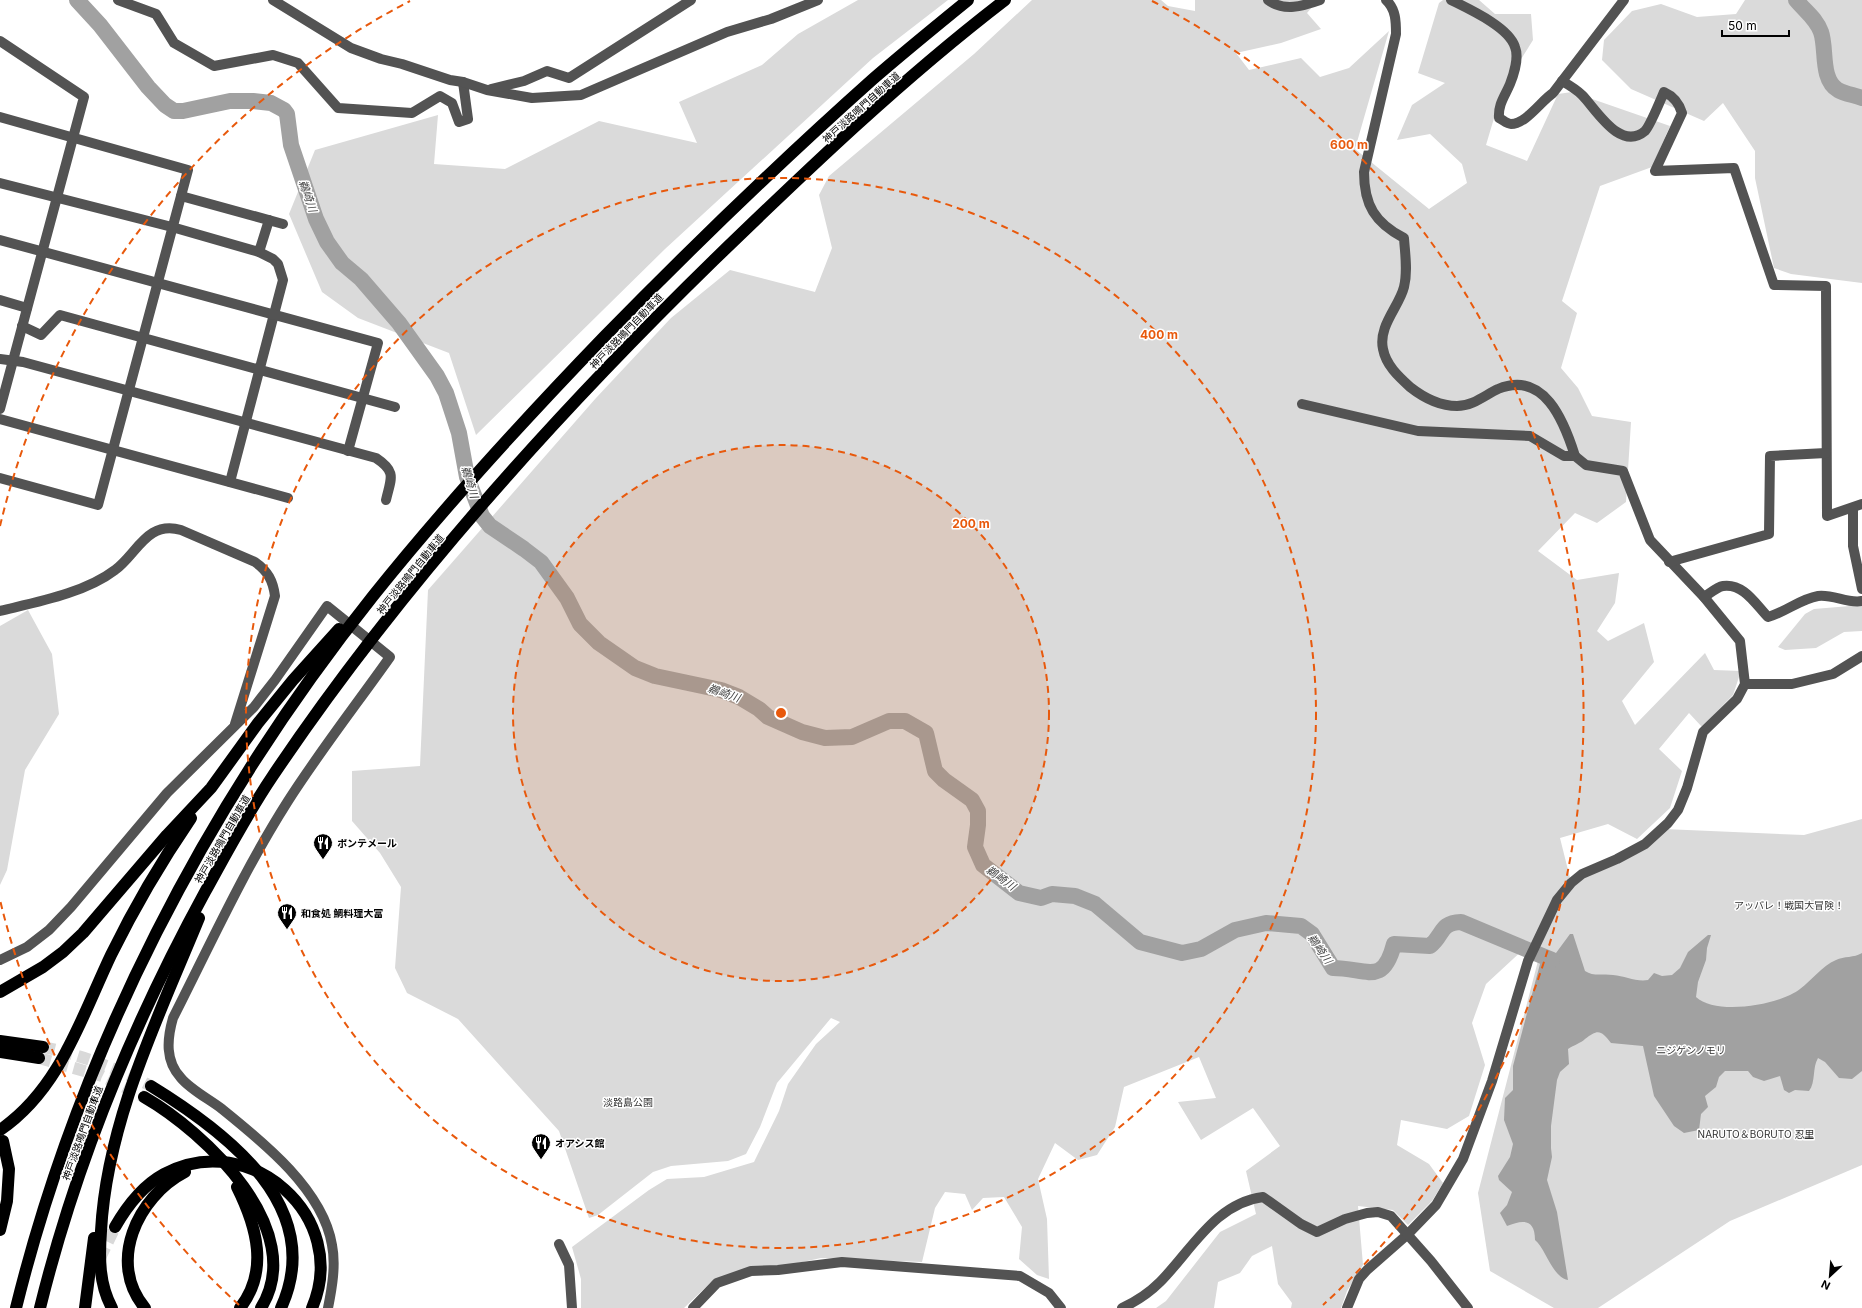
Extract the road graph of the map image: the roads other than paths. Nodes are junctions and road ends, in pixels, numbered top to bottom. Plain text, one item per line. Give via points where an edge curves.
1 (118, 0) edge
2 (273, 0) edge
3 (691, 0) edge
4 (818, 0) edge
5 (968, 0) edge
6 (1005, 0) edge
7 (1268, 0) edge
8 (1320, 0) edge
9 (1386, 0) edge
10 (1451, 0) edge
11 (1624, 0) edge
12 (0, 41) edge
13 (1562, 81) junction
14 (463, 82) junction
15 (487, 90) junction
16 (0, 117) edge
17 (74, 137) junction
18 (0, 183) edge
19 (180, 196) junction
20 (57, 197) junction
21 (269, 220) junction
22 (283, 224) dead end
23 (172, 227) junction
24 (0, 240) edge
25 (43, 252) junction
26 (259, 252) junction
27 (157, 283) junction
28 (0, 300) edge
29 (28, 308) junction
30 (274, 314) junction
31 (22, 326) junction
32 (142, 338) junction
33 (0, 359) edge
34 (13, 361) junction
35 (259, 370) junction
36 (128, 391) junction
37 (363, 398) junction
38 (1302, 404) dead end
39 (394, 407) dead end
40 (0, 409) edge
41 (0, 419) edge
42 (245, 423) junction
43 (112, 450) junction
44 (348, 451) junction
45 (1826, 453) junction
46 (1575, 456) junction
47 (0, 478) edge
48 (230, 482) junction
49 (288, 498) dead end
50 (386, 500) dead end
51 (1857, 506) edge
52 (1669, 562) junction
53 (1862, 589) edge
54 (374, 595) junction
55 (1704, 597) junction
56 (1862, 601) edge
57 (0, 612) edge
58 (1862, 656) edge
59 (1745, 684) junction
60 (235, 726) junction
61 (211, 788) junction
62 (219, 866) junction
63 (0, 960) edge
64 (0, 992) edge
65 (0, 1041) edge
66 (0, 1052) edge
67 (151, 1086) tunnel mouth
68 (144, 1097) tunnel mouth
69 (2, 1135) edge
70 (215, 1152) junction
71 (166, 1178) junction
72 (104, 1188) junction
73 (115, 1227) tunnel mouth
74 (0, 1230) edge
75 (1408, 1234) junction
76 (559, 1244) dead end
77 (16, 1308) edge
78 (40, 1308) edge
79 (85, 1308) edge
80 (112, 1308) edge
81 (145, 1308) edge
82 (240, 1308) edge
83 (261, 1308) edge
84 (281, 1308) edge
85 (312, 1308) edge
86 (328, 1308) edge
87 (572, 1308) edge
88 (693, 1308) edge
89 (1061, 1308) edge
90 (1122, 1308) edge
91 (1347, 1308) edge
92 (1468, 1308) edge

1 - 14 street via 156,14 174,43 214,66 272,55 298,63 338,108 412,113 440,96 452,103 460,122 468,119
2 - 14 street via 351,48
3 - 15 street via 569,78 547,71 524,81
4 - 15 street via 771,19 727,32 581,95 532,98
5 - 54 highway, 神戸淡路鳴門自動車道 via 875,78 677,263 572,370 467,486
6 - 62 highway, 神戸淡路鳴門自動車道 via 890,96 773,204 668,306 535,444 360,655 271,779
7 - 8 street via 1272,4 1288,8
9 - 46 street via 1391,4 1396,18 1396,34 1364,172 1364,191 1369,206 1387,230 1404,238 1404,287 1384,332 1382,346 1386,361 1415,391 1442,405 1458,406 1472,403 1510,385 1520,384 1535,388 1545,396 1559,416 1569,435
10 - 13 street via 1499,27 1516,47 1515,68 1510,85 1498,108 1499,118 1510,124 1520,122 1553,93
11 - 13 street
12 - 17 street via 84,97
13 - 45 street via 1583,95 1612,130 1624,136 1637,135 1645,130 1664,92 1672,96 1682,113 1655,171 1734,168 1774,285 1826,286
14 - 15 street
16 - 17 street
17 - 19 street via 188,170
17 - 20 street
18 - 20 street
19 - 21 street
19 - 23 street
20 - 23 street
20 - 25 street
21 - 22 street
21 - 26 street
23 - 26 street
23 - 27 street
24 - 25 street
25 - 27 street
25 - 29 street
26 - 30 street via 274,259 283,280
27 - 30 street
27 - 32 street
28 - 29 street
29 - 31 street
30 - 35 street
30 - 37 street via 378,343
31 - 32 street via 41,335 60,315
31 - 34 street
32 - 35 street
32 - 36 street
33 - 34 street
34 - 36 street
34 - 40 street
35 - 37 street
35 - 42 street
36 - 42 street
36 - 43 street
37 - 39 street
37 - 44 street
38 - 46 street via 1418,431 1530,436 1564,456
41 - 43 street
42 - 44 street
42 - 48 street
43 - 47 street via 98,505
43 - 48 street
44 - 50 street via 376,458 388,466 392,475
45 - 51 street via 1827,516
45 - 52 street via 1770,456 1769,534
46 - 52 street via 1586,465 1623,471 1650,540
48 - 49 street
51 - 53 street via 1853,546
52 - 55 street
54 - 61 highway via 293,680
54 - 77 highway, 神戸淡路鳴門自動車道 via 309,682 260,755 178,893 141,965 84,1095 43,1213
55 - 56 street via 1722,586 1732,587 1746,594 1768,616 1778,614 1806,599 1817,597
55 - 59 street via 1740,641
57 - 60 street via 96,582 116,569 139,543 152,533 163,529 181,530 255,562 270,576 276,596
58 - 59 street via 1833,674 1792,684
59 - 75 street via 1737,699 1702,732 1687,788 1678,810 1668,823 1645,844 1582,874 1557,900 1528,961 1492,1081 1463,1159 1436,1205
60 - 63 street via 162,798 49,930 27,947
60 - 86 street via 263,696 327,606 390,657 331,737 263,843 173,1018 168,1037 173,1066 180,1078 233,1118 272,1153 315,1201 326,1222 332,1245 333,1264
61 - 64 highway via 167,834 101,913 63,952 23,981
61 - 69 highway via 182,830 142,897 111,955 58,1068 29,1106
62 - 72 highway via 141,1062 114,1145
62 - 78 highway, 神戸淡路鳴門自動車道 via 130,1041 105,1102 67,1213
65 - 66 highway via 41,1052
67 - 84 highway via 195,1115 231,1144 255,1168 276,1196 287,1222 292,1250 291,1278
68 - 70 highway via 186,1125
69 - 74 highway via 10,1169 7,1200
70 - 82 highway via 238,1189 256,1243 258,1269 252,1290
70 - 83 highway via 230,1168 253,1201 268,1237 272,1257 271,1280
71 - 73 highway via 141,1192
71 - 81 highway via 141,1213 130,1238 129,1277 136,1295
71 - 85 highway via 203,1166 220,1164 248,1167 283,1186 308,1218 317,1245 321,1274
72 - 79 highway via 94,1236
72 - 80 highway via 100,1271 103,1288
75 - 90 street via 1391,1216 1378,1212 1345,1219 1317,1232 1263,1198 1257,1198 1222,1214 1159,1284
75 - 91 street via 1366,1270 1359,1279
75 - 92 street
76 - 87 street via 569,1265
88 - 89 street via 717,1283 751,1271 842,1262 1020,1276 1049,1292

